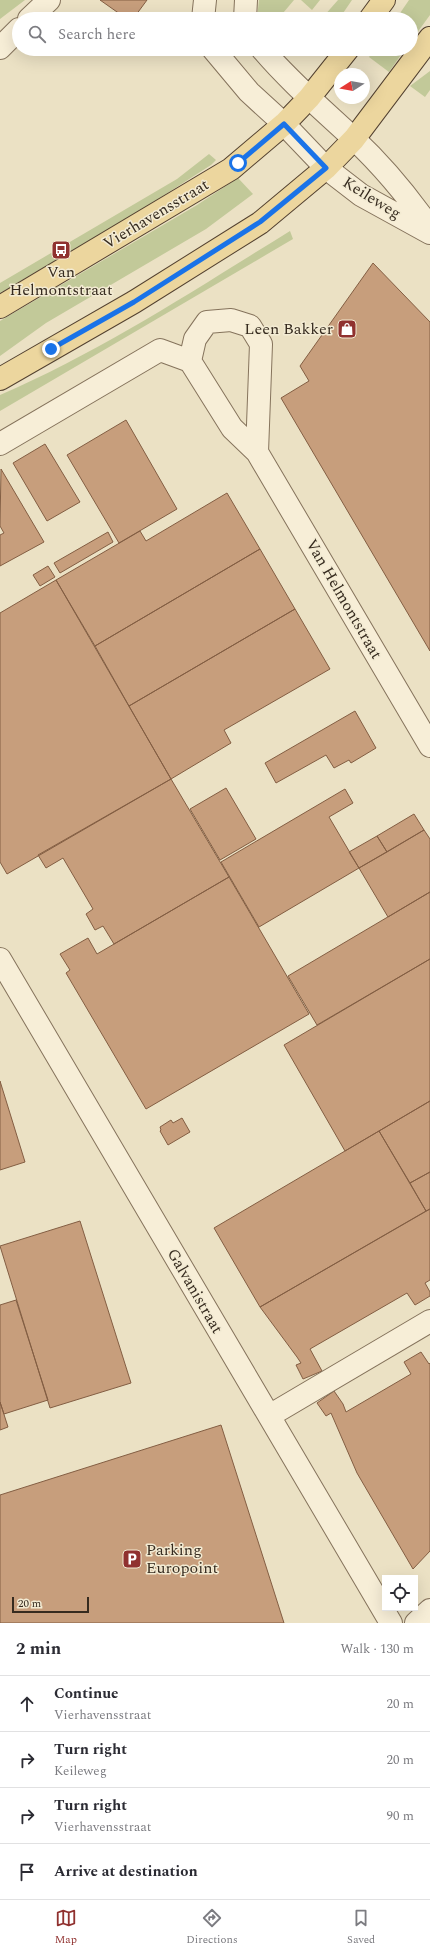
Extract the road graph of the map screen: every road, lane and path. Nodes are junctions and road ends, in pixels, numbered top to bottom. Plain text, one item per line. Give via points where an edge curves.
1 (49, 0) edge
2 (246, 0) edge
3 (384, 0) edge
4 (36, 12) edge
5 (245, 12) edge
6 (375, 12) edge
7 (12, 36) edge
8 (430, 38) edge
9 (0, 48) edge
10 (418, 54) edge
11 (219, 56) edge
12 (269, 56) edge
13 (342, 56) edge
14 (416, 56) edge
15 (309, 98) junction
16 (284, 124) junction
17 (354, 139) junction
18 (326, 168) junction
19 (430, 228) edge
20 (430, 233) edge
21 (0, 307) edge
22 (190, 361) junction
23 (0, 379) edge
24 (0, 444) edge
25 (257, 452) junction
26 (430, 746) edge
27 (0, 959) edge
28 (430, 1321) edge
29 (269, 1416) junction
30 (430, 1610) edge
31 (391, 1623) edge
32 (416, 1623) edge

1 - 4 street
2 - 5 street
3 - 6 main road
7 - 9 street
8 - 10 main road
11 - 16 street via 249,92
12 - 15 street
13 - 15 main road, Vierhavensstraat
14 - 17 main road
15 - 16 main road, Vierhavensstraat
15 - 17 street, Keileweg
16 - 18 street, Keileweg
16 - 21 main road, Vierhavensstraat via 231,169
17 - 18 main road
17 - 19 street, Keileweg via 406,194
18 - 20 street, Keileweg via 361,195
18 - 23 main road via 260,222 134,302
22 - 24 street via 160,350
22 - 25 street, Van Helmontstraat via 232,428
22 - 25 street via 195,339 207,322 231,320 250,326 261,344
25 - 26 street, Van Helmontstraat
27 - 29 street, Galvanistraat
28 - 29 street
29 - 31 street, Galvanistraat
30 - 32 street

